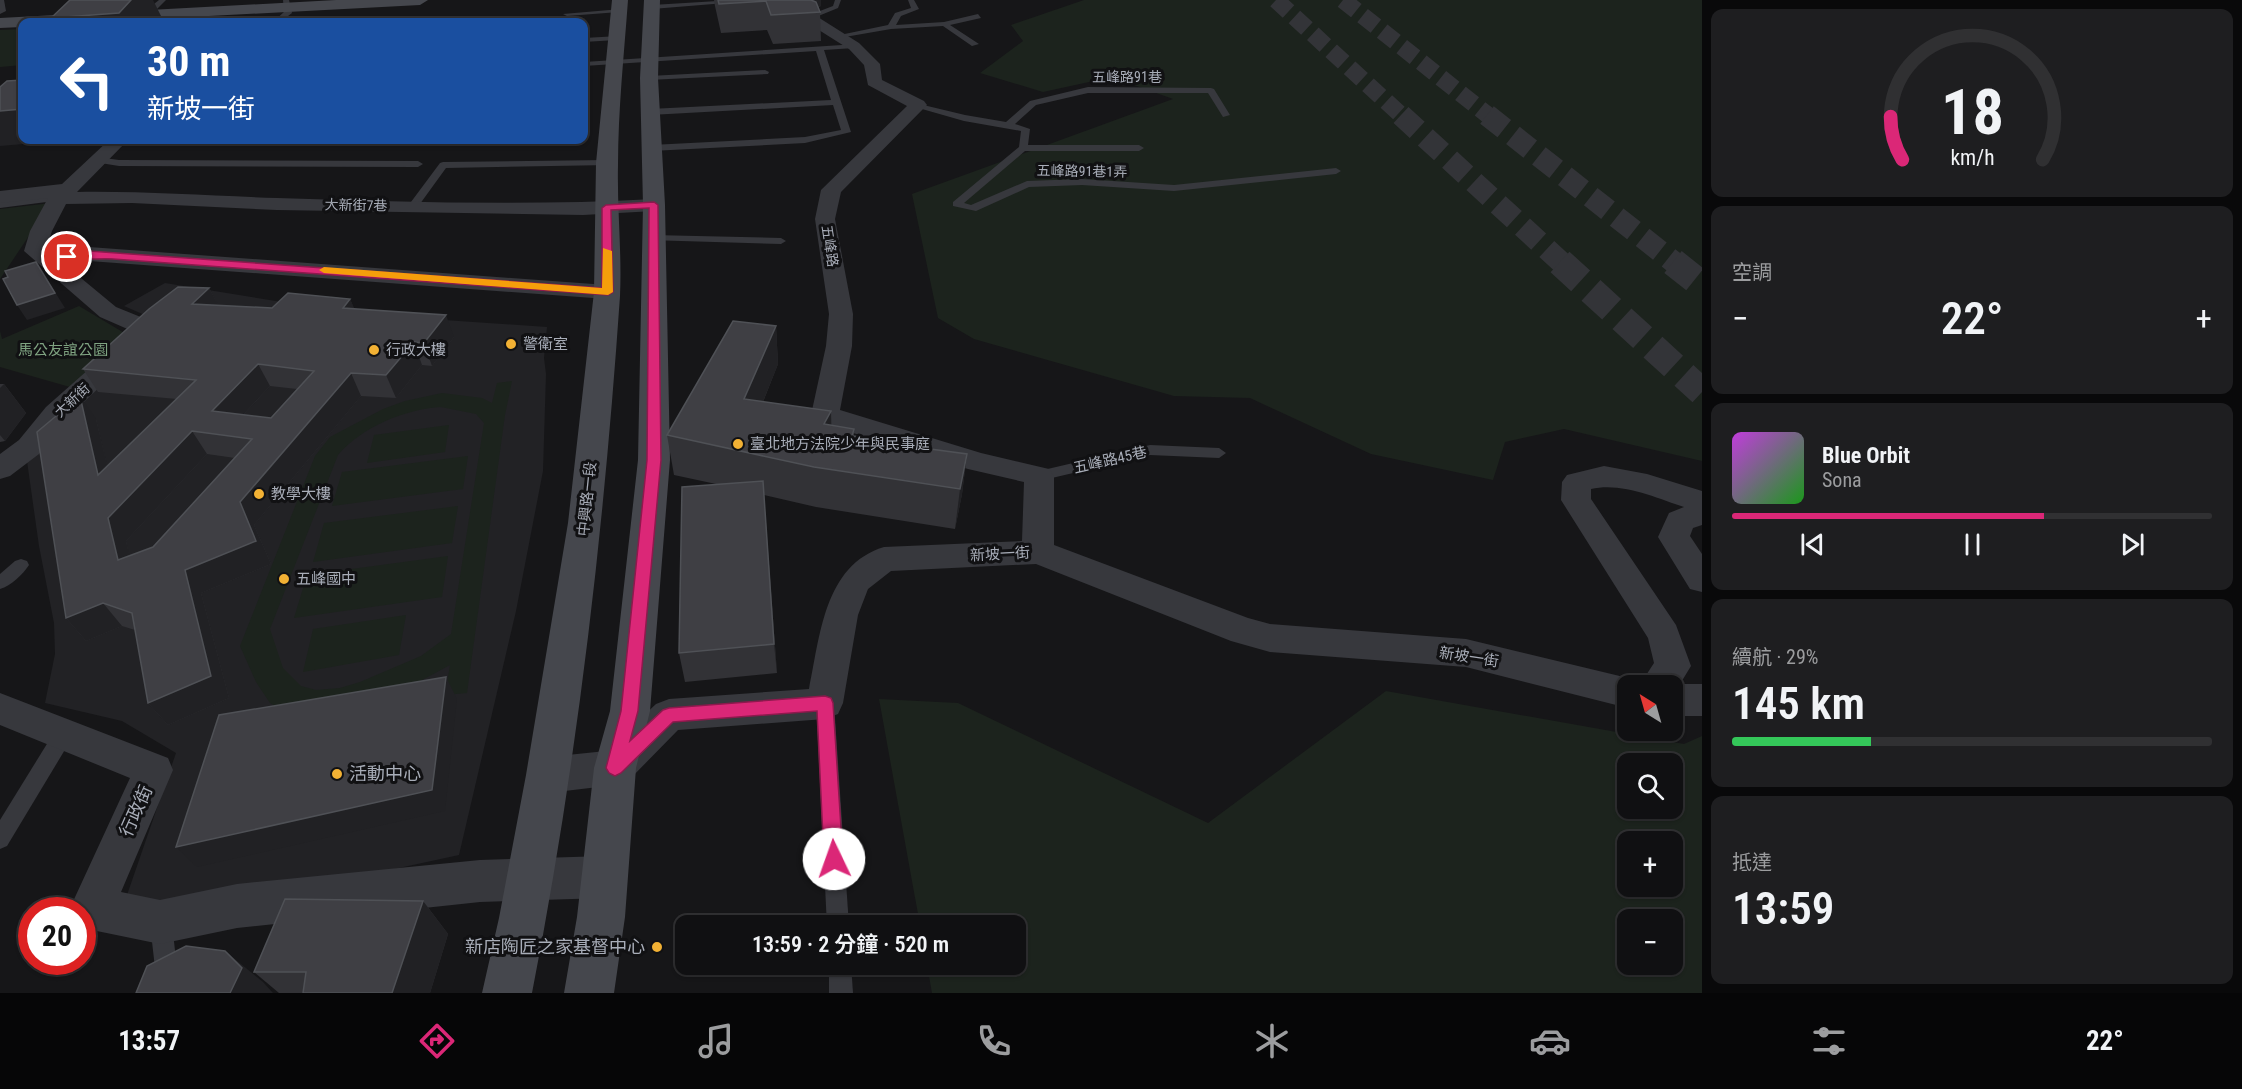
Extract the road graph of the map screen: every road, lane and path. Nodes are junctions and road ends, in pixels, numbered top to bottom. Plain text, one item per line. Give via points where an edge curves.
1 (1, 0) edge
2 (163, 0) edge
3 (420, 0) edge
4 (771, 0) edge
5 (838, 0) edge
6 (910, 0) edge
7 (742, 2) edge
8 (287, 3) edge
9 (652, 4) edge
10 (0, 12) edge
11 (147, 14) junction
12 (567, 14) dead end
13 (978, 16) dead end
14 (201, 17) edge
15 (808, 17) junction
16 (112, 18) edge
17 (281, 18) edge
18 (582, 18) edge
19 (588, 20) edge
20 (18, 22) edge
21 (0, 23) edge
22 (944, 24) junction
23 (891, 27) junction
24 (618, 28) edge
25 (588, 39) edge
26 (847, 41) junction
27 (975, 44) dead end
28 (819, 48) junction
29 (588, 60) edge
30 (649, 69) junction
31 (765, 72) dead end
32 (836, 102) junction
33 (918, 105) junction
34 (650, 112) junction
35 (1226, 115) dead end
36 (1008, 125) junction
37 (115, 144) edge
38 (651, 148) junction
39 (1023, 148) junction
40 (1139, 148) dead end
41 (97, 160) junction
42 (607, 163) junction
43 (418, 164) dead end
44 (1336, 171) dead end
45 (62, 194) junction
46 (0, 197) edge
47 (654, 205) junction
48 (0, 206) edge
49 (413, 206) junction
50 (606, 208) junction
51 (652, 238) junction
52 (781, 241) dead end
53 (45, 260) junction
54 (608, 292) junction
55 (29, 447) junction
56 (0, 450) edge
57 (1219, 453) dead end
58 (0, 469) edge
59 (1039, 476) junction
60 (1702, 502) edge
61 (1702, 514) edge
62 (1038, 552) junction
63 (21, 565) dead end
64 (1702, 580) edge
65 (0, 583) edge
66 (1666, 675) edge
67 (1617, 690) edge
68 (1683, 700) edge
69 (1702, 700) edge
70 (825, 703) junction
71 (0, 708) edge
72 (65, 732) junction
73 (615, 768) junction
74 (548, 775) junction
75 (0, 839) edge
76 (605, 877) junction
77 (530, 879) junction
78 (837, 915) edge
79 (160, 922) junction
80 (841, 975) edge
81 (155, 993) edge
82 (507, 993) edge
83 (588, 993) edge
84 (842, 993) edge

1 - 10 lane
2 - 11 lane
3 - 8 street
4 - 15 street via 780,8
5 - 15 lane via 836,7
6 - 23 lane via 915,9 898,15
7 - 9 lane
8 - 14 street
8 - 17 lane via 288,13
9 - 30 street
11 - 14 street
11 - 16 street
12 - 18 lane
13 - 22 lane
15 - 26 street
19 - 24 lane
20 - 21 street
22 - 23 lane
22 - 27 lane
23 - 26 lane
24 - 25 lane
24 - 29 lane
24 - 30 lane
24 - 42 street, 中興路一段
26 - 28 lane
26 - 33 street via 872,64 874,82
28 - 30 lane
28 - 32 lane
30 - 31 lane
30 - 34 street
32 - 34 lane
32 - 38 lane via 846,132 805,140
33 - 36 lane
33 - 59 street, 五峰路 via 831,190 825,219 841,314 825,415 978,462
34 - 38 street
35 - 36 lane, 五峰路91巷 via 1211,91 1088,90 1033,103
36 - 39 lane, 五峰路91巷1弄 via 1026,129
37 - 41 street
38 - 47 street
39 - 40 lane
39 - 44 lane, 五峰路91巷1弄 via 957,204 972,209 1027,184 1082,182 1174,188
41 - 43 lane
41 - 45 street
42 - 49 lane via 443,165
42 - 50 street, 中興路一段
45 - 46 street, 大新街7巷
45 - 48 lane
45 - 49 street, 大新街7巷
45 - 53 street via 39,231 35,251
47 - 50 street, 大新街7巷
47 - 51 street
49 - 50 street, 大新街7巷
50 - 54 street, 中興路一段
51 - 52 lane
51 - 73 street via 654,460 630,711
53 - 54 street via 89,254
53 - 55 street, 大新街 via 108,312 149,329 56,413
54 - 74 street, 中興路一段 via 585,523
55 - 56 street
55 - 58 street
57 - 59 lane, 五峰路45巷 via 1150,450
59 - 62 street
60 - 66 street via 1647,484 1604,476 1577,482 1576,500 1664,634 1673,666
61 - 64 street via 1680,521 1674,537
62 - 67 street, 新坡一街 via 1270,638 1466,653
62 - 70 street, 新坡一街 via 884,560 855,582 845,607
63 - 65 lane
68 - 69 street
70 - 73 street via 669,716
70 - 78 lane
71 - 72 street, 行政街
72 - 75 lane
72 - 79 street, 行政街 via 154,770 92,908
73 - 74 street
73 - 76 street
74 - 77 street, 中興路一段
76 - 77 street, 行政街
76 - 83 street
77 - 79 street, 行政街 via 237,906
77 - 82 street, 中興路一段
79 - 81 lane via 166,968
80 - 84 lane

